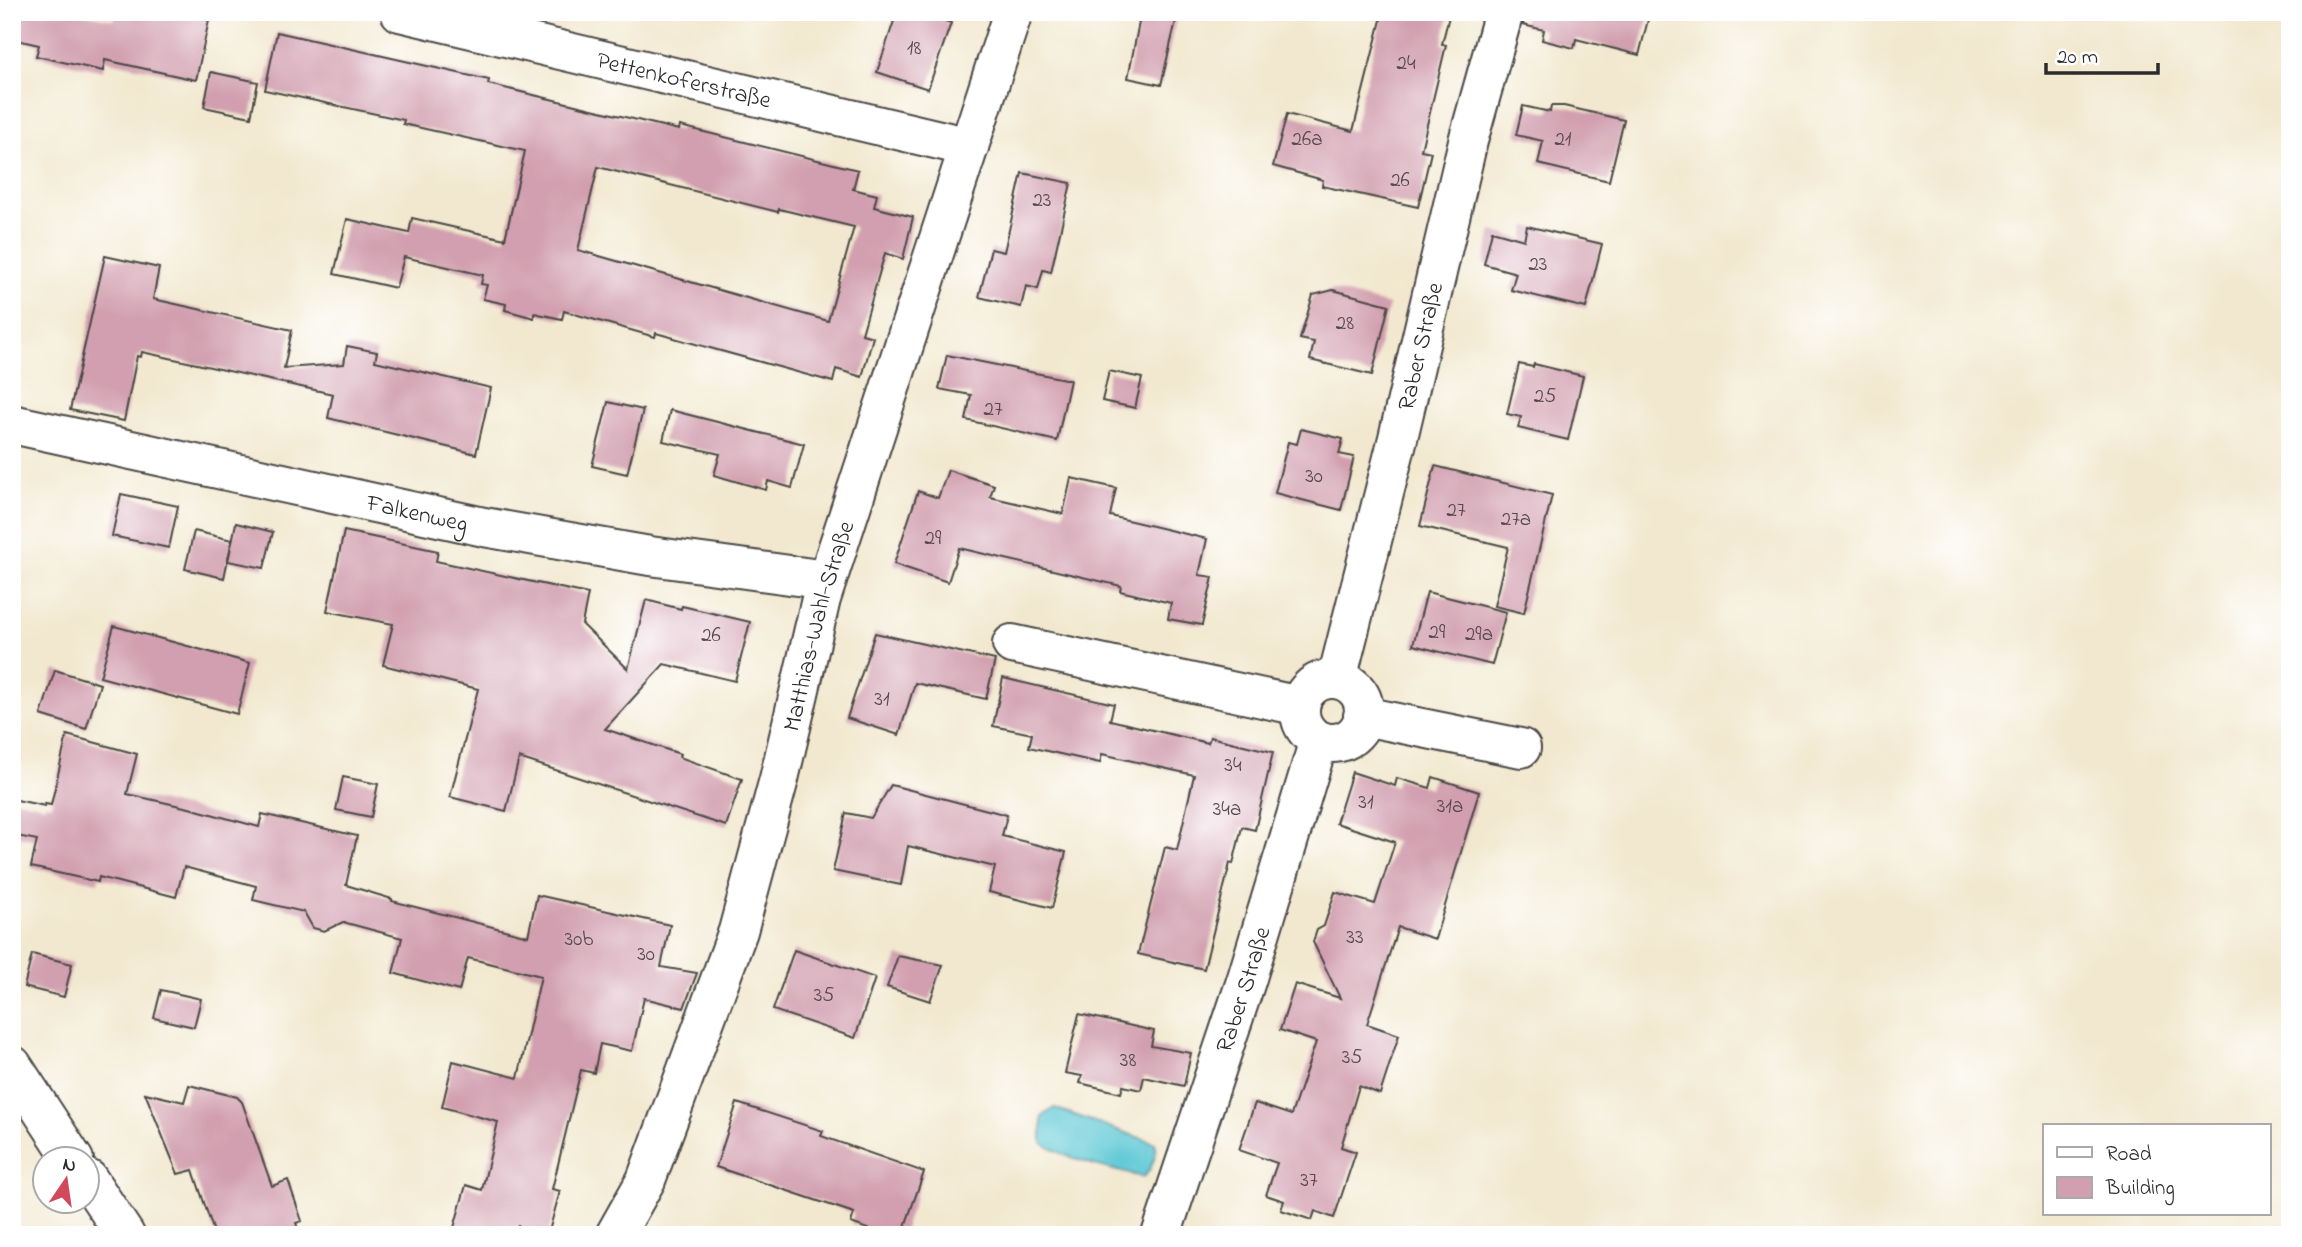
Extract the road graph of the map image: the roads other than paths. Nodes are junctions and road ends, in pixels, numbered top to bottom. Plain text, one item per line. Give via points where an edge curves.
1 (400, 12) edge
2 (1013, 12) edge
3 (1504, 12) edge
4 (970, 146) junction
5 (12, 424) edge
6 (827, 580) junction
7 (1012, 644) dead end
8 (1337, 679) junction
9 (1300, 706) junction
10 (1363, 716) junction
11 (1319, 740) junction
12 (1521, 748) dead end
13 (12, 1065) edge
14 (65, 1146) edge
15 (102, 1200) edge
16 (125, 1235) edge
17 (615, 1235) edge
18 (1161, 1235) edge

1 - 4 street, Pettenkoferstraße
2 - 4 street, Matthias-Wahl-Straße
3 - 8 street, Raber Straße via 1468,141
4 - 6 street, Matthias-Wahl-Straße
5 - 6 street, Falkenweg via 484,527
6 - 17 street, Matthias-Wahl-Straße via 738,931 646,1180
7 - 9 street
8 - 9 street via 1317,682
8 - 10 street via 1356,689 1362,698
9 - 11 street via 1303,726
10 - 11 street via 1350,737 1340,742
10 - 12 street
11 - 18 street, Raber Straße via 1243,992
13 - 14 street
15 - 16 street

